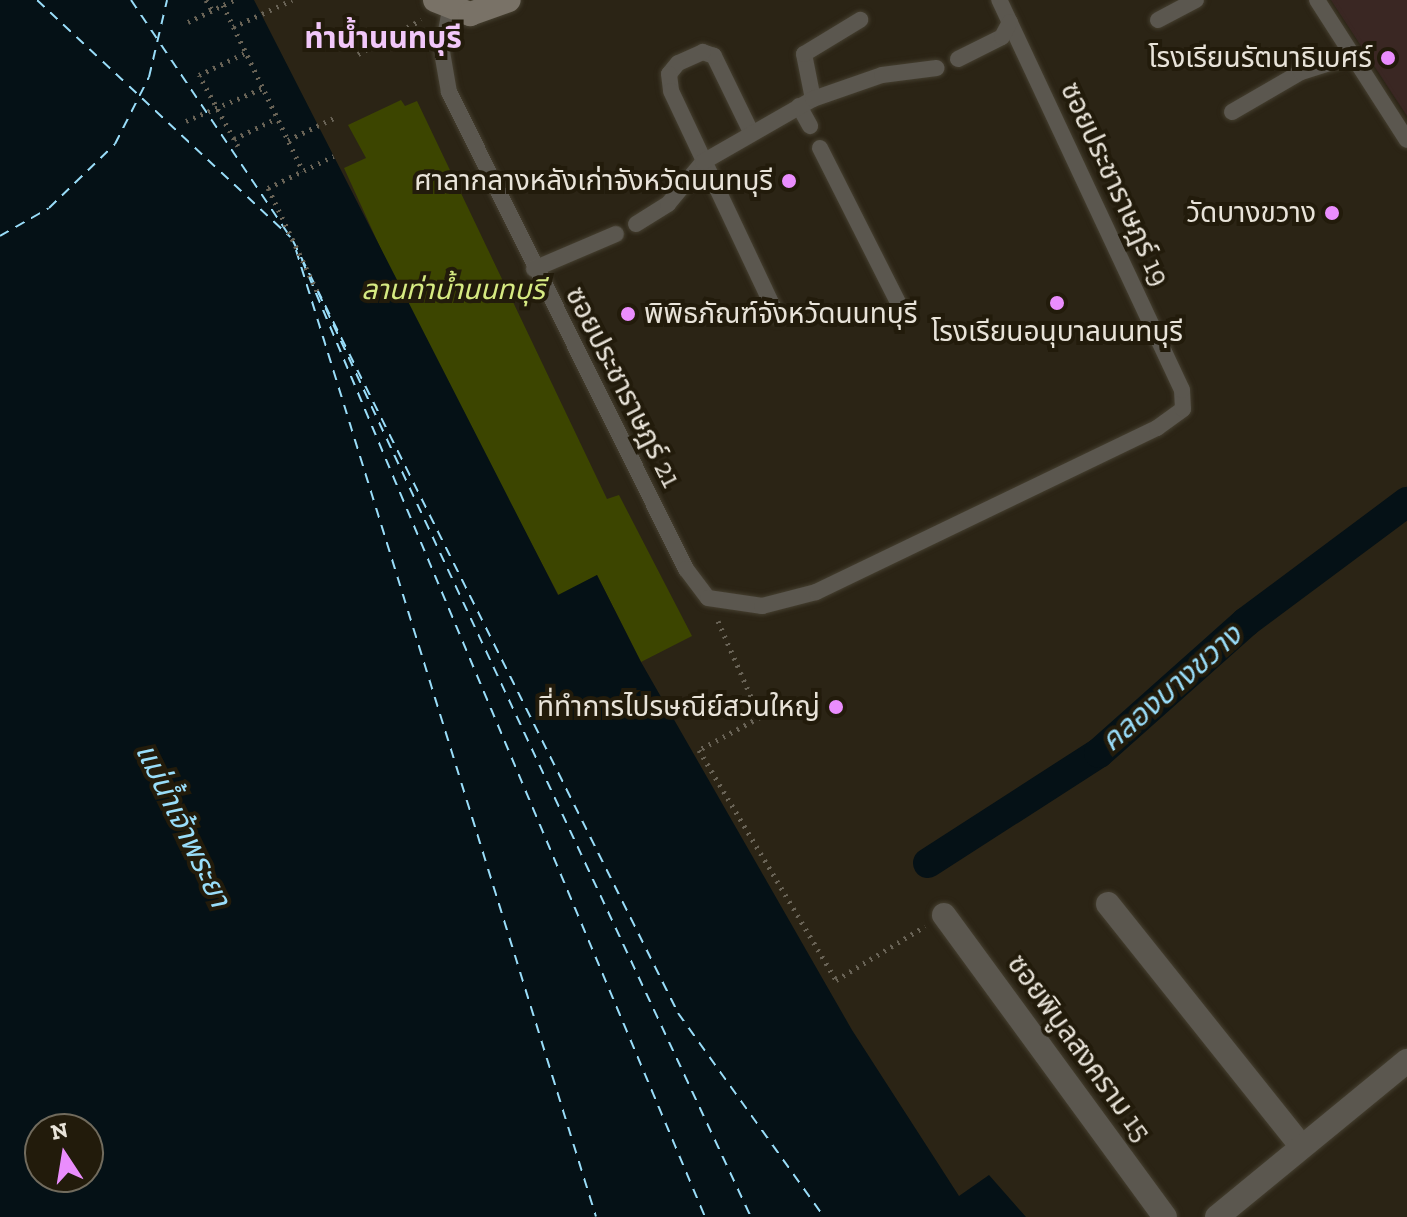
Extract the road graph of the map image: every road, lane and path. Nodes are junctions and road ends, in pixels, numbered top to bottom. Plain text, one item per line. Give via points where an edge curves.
1 (206, 0) edge
2 (234, 0) edge
3 (292, 0) edge
4 (509, 0) edge
5 (999, 0) edge
6 (1196, 0) edge
7 (1317, 0) edge
8 (223, 5) junction
9 (442, 6) edge
10 (212, 10) junction
11 (860, 20) dead end
12 (1158, 20) dead end
13 (188, 22) dead end
14 (1010, 22) junction
15 (233, 27) junction
16 (245, 53) junction
17 (358, 54) dead end
18 (1352, 56) junction
19 (958, 59) dead end
20 (937, 68) dead end
21 (263, 88) junction
22 (806, 103) junction
23 (217, 108) junction
24 (1232, 112) dead end
25 (338, 116) dead end
26 (277, 118) junction
27 (186, 121) dead end
28 (810, 126) dead end
29 (751, 132) junction
30 (234, 139) junction
31 (288, 140) junction
32 (1407, 140) edge
33 (238, 146) dead end
34 (820, 148) dead end
35 (334, 156) dead end
36 (703, 162) junction
37 (303, 171) junction
38 (636, 224) dead end
39 (616, 234) dead end
40 (534, 269) junction
41 (317, 291) dead end
42 (902, 310) dead end
43 (777, 315) dead end
44 (708, 598) junction
45 (1108, 904) dead end
46 (944, 915) joint
47 (1407, 1061) edge
48 (1301, 1146) junction
49 (1165, 1217) edge
50 (1217, 1217) edge

1 - 10 path
2 - 8 path
3 - 15 path
4 - 9 main road via 480,12
5 - 14 lane, ซอยประชาราษฎร์ 19
6 - 12 lane
7 - 18 lane
8 - 10 path
8 - 15 path
9 - 17 path
9 - 40 lane, ซอยประชาราษฎร์ 21 via 445,82
10 - 13 path
11 - 22 lane via 804,54
14 - 19 lane via 1002,37
14 - 44 lane, ซอยประชาราษฎร์ 19 via 1182,390 1183,409 1157,428 816,592 762,606
15 - 16 path
16 - 21 path
16 - 23 path via 199,75
18 - 24 lane via 1301,72
18 - 32 lane
20 - 22 lane via 882,75
21 - 23 path
21 - 26 path
22 - 28 lane
22 - 29 lane
23 - 27 path
23 - 30 path
25 - 31 path
26 - 30 path
26 - 31 path
29 - 36 lane
29 - 36 lane via 714,56 703,52 678,63 669,74 671,91
30 - 33 path
31 - 37 path
34 - 42 lane
35 - 37 path
36 - 38 lane via 668,204
36 - 43 lane
37 - 41 path via 268,188
39 - 40 lane
40 - 44 lane, ซอยประชาราษฎร์ 21 via 686,569
44 - 46 path via 760,717 699,750 836,980
45 - 48 street
46 - 49 street, ซอยพิบูลสงคราม 15
47 - 48 street
48 - 50 street

